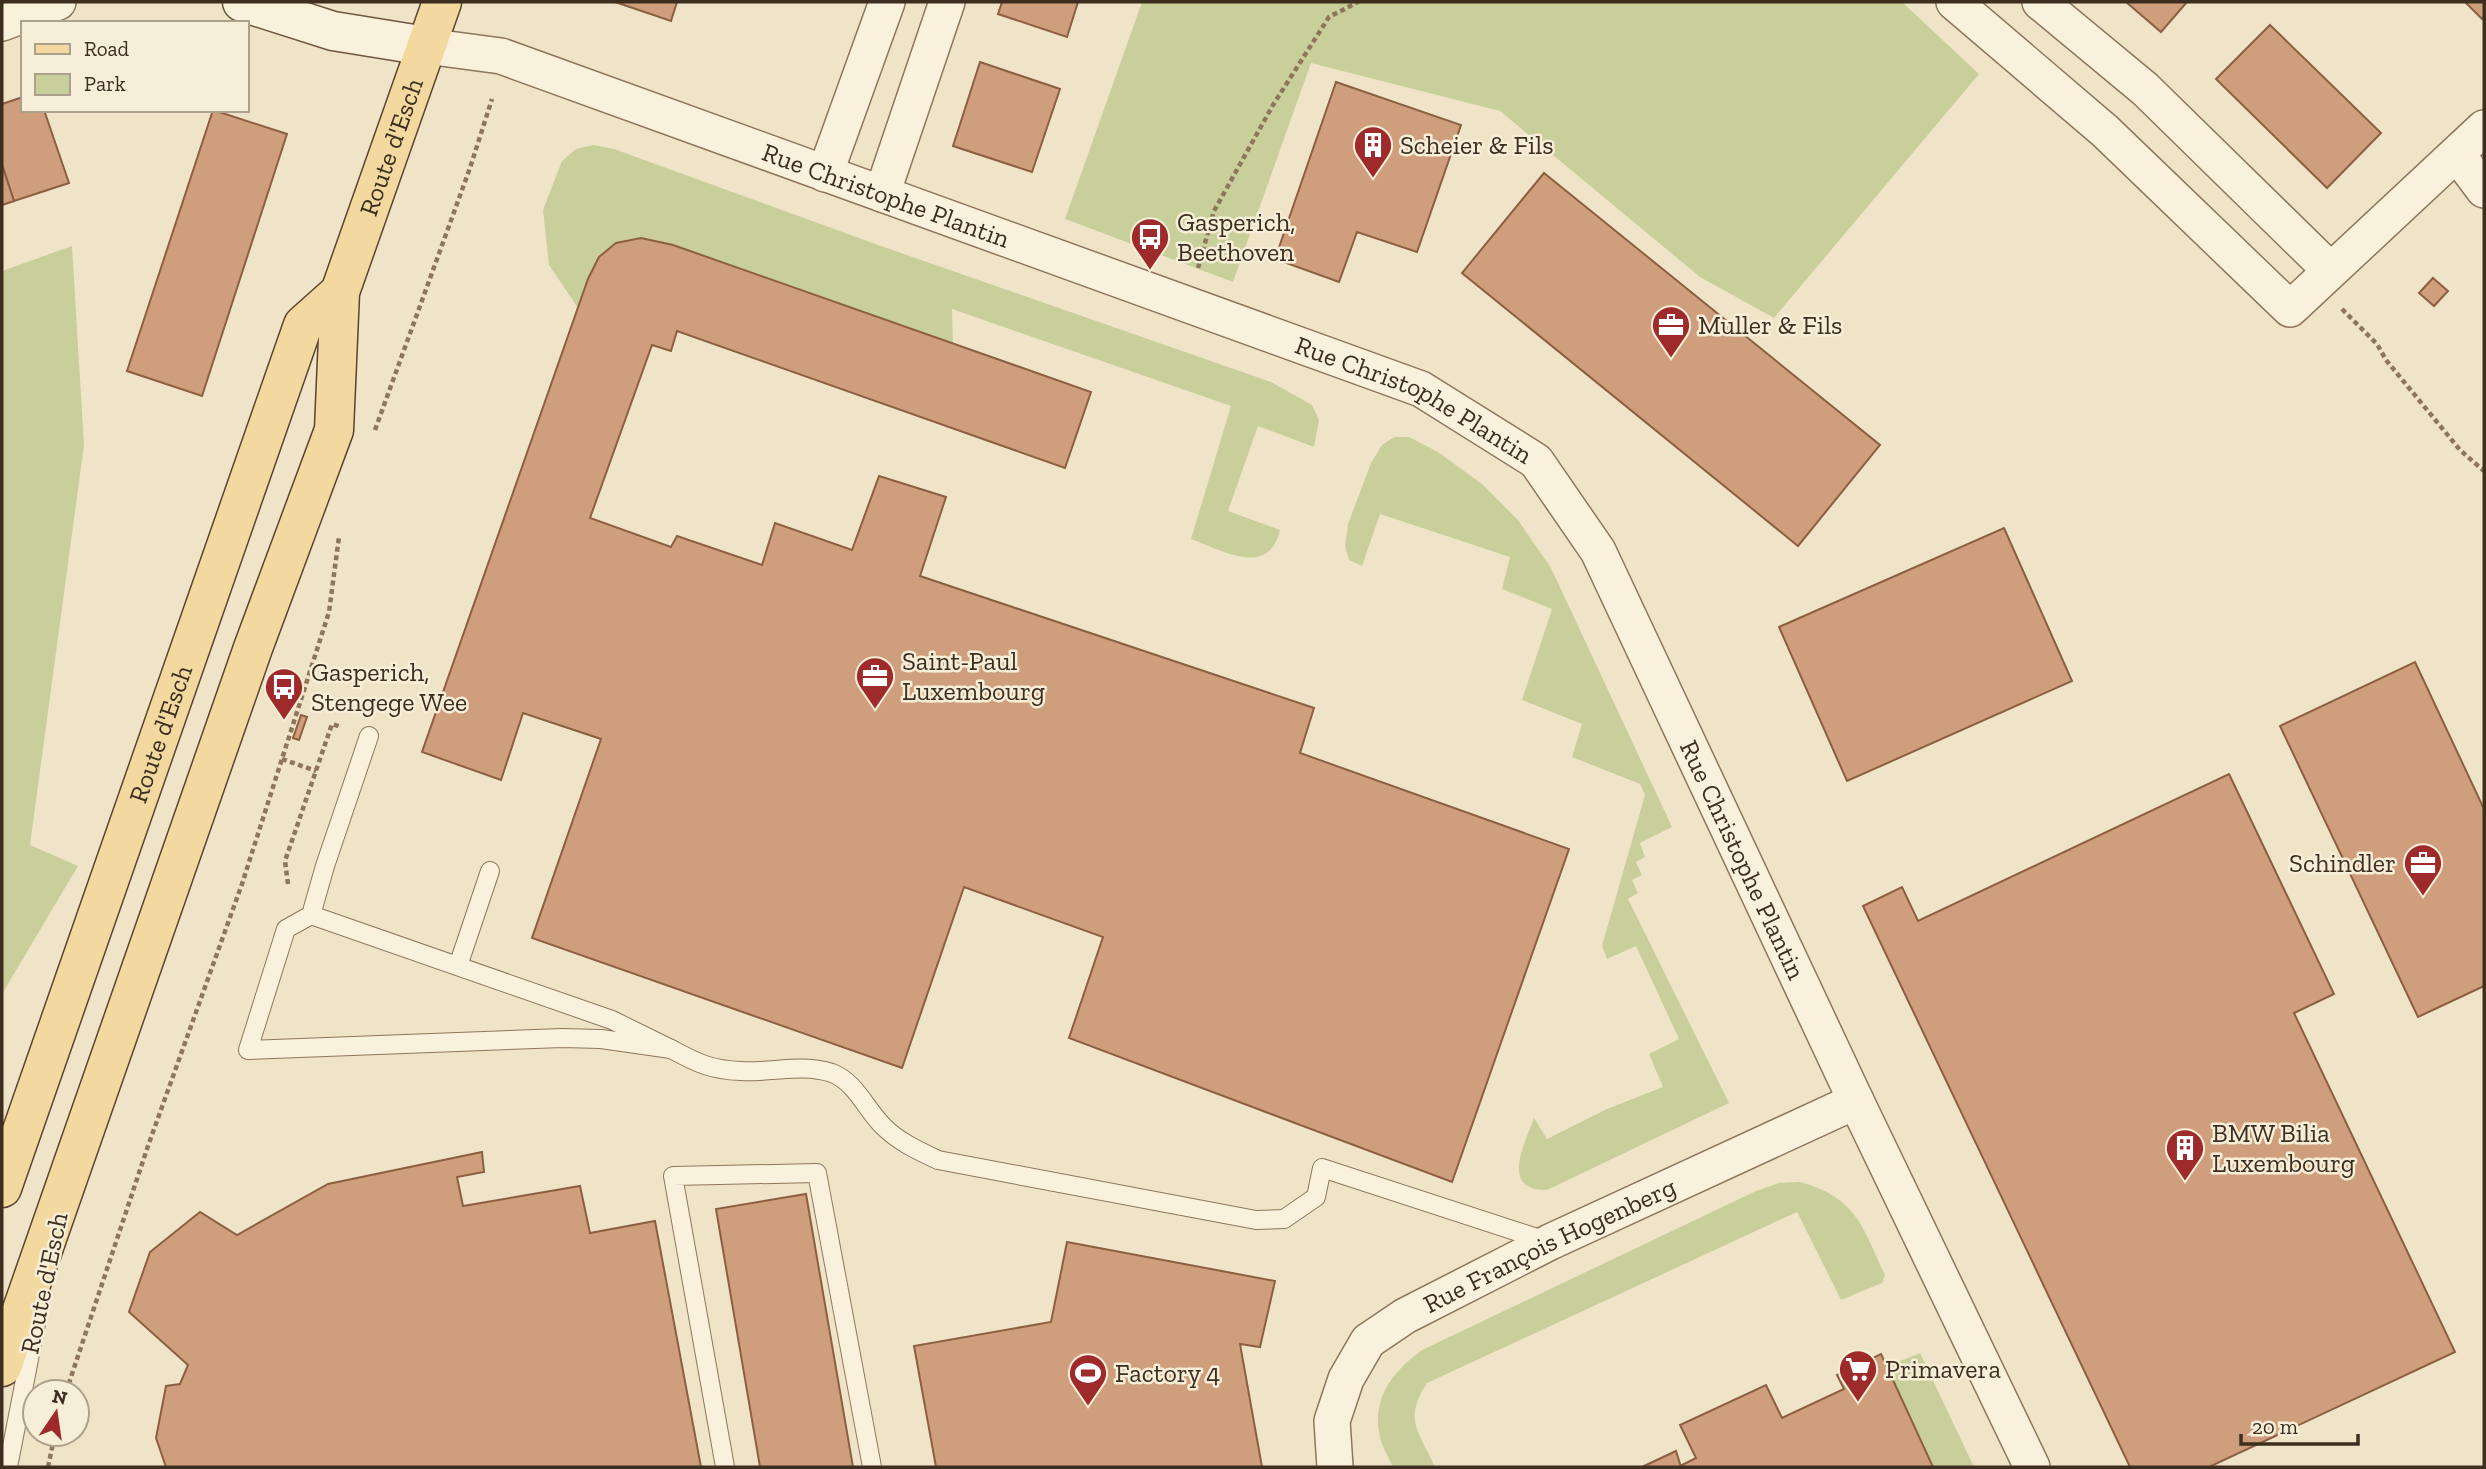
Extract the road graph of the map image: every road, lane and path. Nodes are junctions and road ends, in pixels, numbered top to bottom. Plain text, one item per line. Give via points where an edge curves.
1 (58, 2) edge
2 (242, 2) edge
3 (442, 2) edge
4 (887, 2) edge
5 (947, 2) edge
6 (1358, 2) edge
7 (1954, 2) edge
8 (2040, 2) edge
9 (2, 23) edge
10 (426, 47) junction
11 (2145, 89) junction
12 (492, 99) dead end
13 (2484, 128) edge
14 (2105, 131) junction
15 (2457, 154) junction
16 (825, 174) junction
17 (2484, 190) edge
18 (883, 194) junction
19 (2324, 276) junction
20 (340, 292) junction
21 (1187, 304) junction
22 (374, 432) dead end
23 (2484, 471) edge
24 (340, 534) dead end
25 (369, 736) joint
26 (282, 759) junction
27 (316, 771) junction
28 (490, 871) dead end
29 (288, 885) dead end
30 (312, 915) junction
31 (458, 966) junction
32 (671, 1049) junction
33 (1856, 1101) junction
34 (66, 1182) junction
35 (2, 1188) edge
36 (1550, 1242) junction
37 (2, 1367) edge
38 (71, 1378) edge
39 (52, 1448) edge
40 (8, 1467) edge
41 (48, 1467) edge
42 (726, 1467) edge
43 (872, 1467) edge
44 (1335, 1467) edge
45 (2032, 1467) edge

1 - 9 street
2 - 10 street via 333,31
3 - 10 main road, Route d'Esch
4 - 16 street
5 - 18 street
6 - 21 path via 1329,17 1273,105 1214,211
7 - 14 street
8 - 11 street
10 - 16 street, Rue Christophe Plantin via 501,56
10 - 20 main road, Route d'Esch
11 - 14 street
11 - 19 street
12 - 22 path
13 - 15 street
14 - 19 street via 2290,309
15 - 17 street
15 - 19 street
16 - 18 street, Rue Christophe Plantin
18 - 21 street, Rue Christophe Plantin
19 - 23 path via 2386,360 2460,450
20 - 34 main road, Route d'Esch via 334,430
20 - 35 main road, Route d'Esch via 303,325
21 - 33 street, Rue Christophe Plantin via 1421,389 1536,461 1598,551
24 - 26 path via 329,612
25 - 27 path via 332,724
25 - 30 lane
26 - 27 path
26 - 38 path
27 - 29 path via 285,861
28 - 31 lane
30 - 31 lane
30 - 32 lane via 286,929 248,1050 562,1038
31 - 32 lane via 612,1020
32 - 36 lane via 705,1067 742,1071 808,1068 835,1074 852,1087 884,1127 938,1160 1256,1220 1284,1219 1316,1197 1322,1168
33 - 36 street, Rue François Hogenberg
33 - 45 street, Rue Christophe Plantin
34 - 37 main road, Route d'Esch
34 - 40 lane, Route d'Esch
36 - 44 street, Rue François Hogenberg via 1405,1316 1368,1341 1346,1379 1332,1421
39 - 41 path
42 - 43 lane via 673,1176 817,1173

